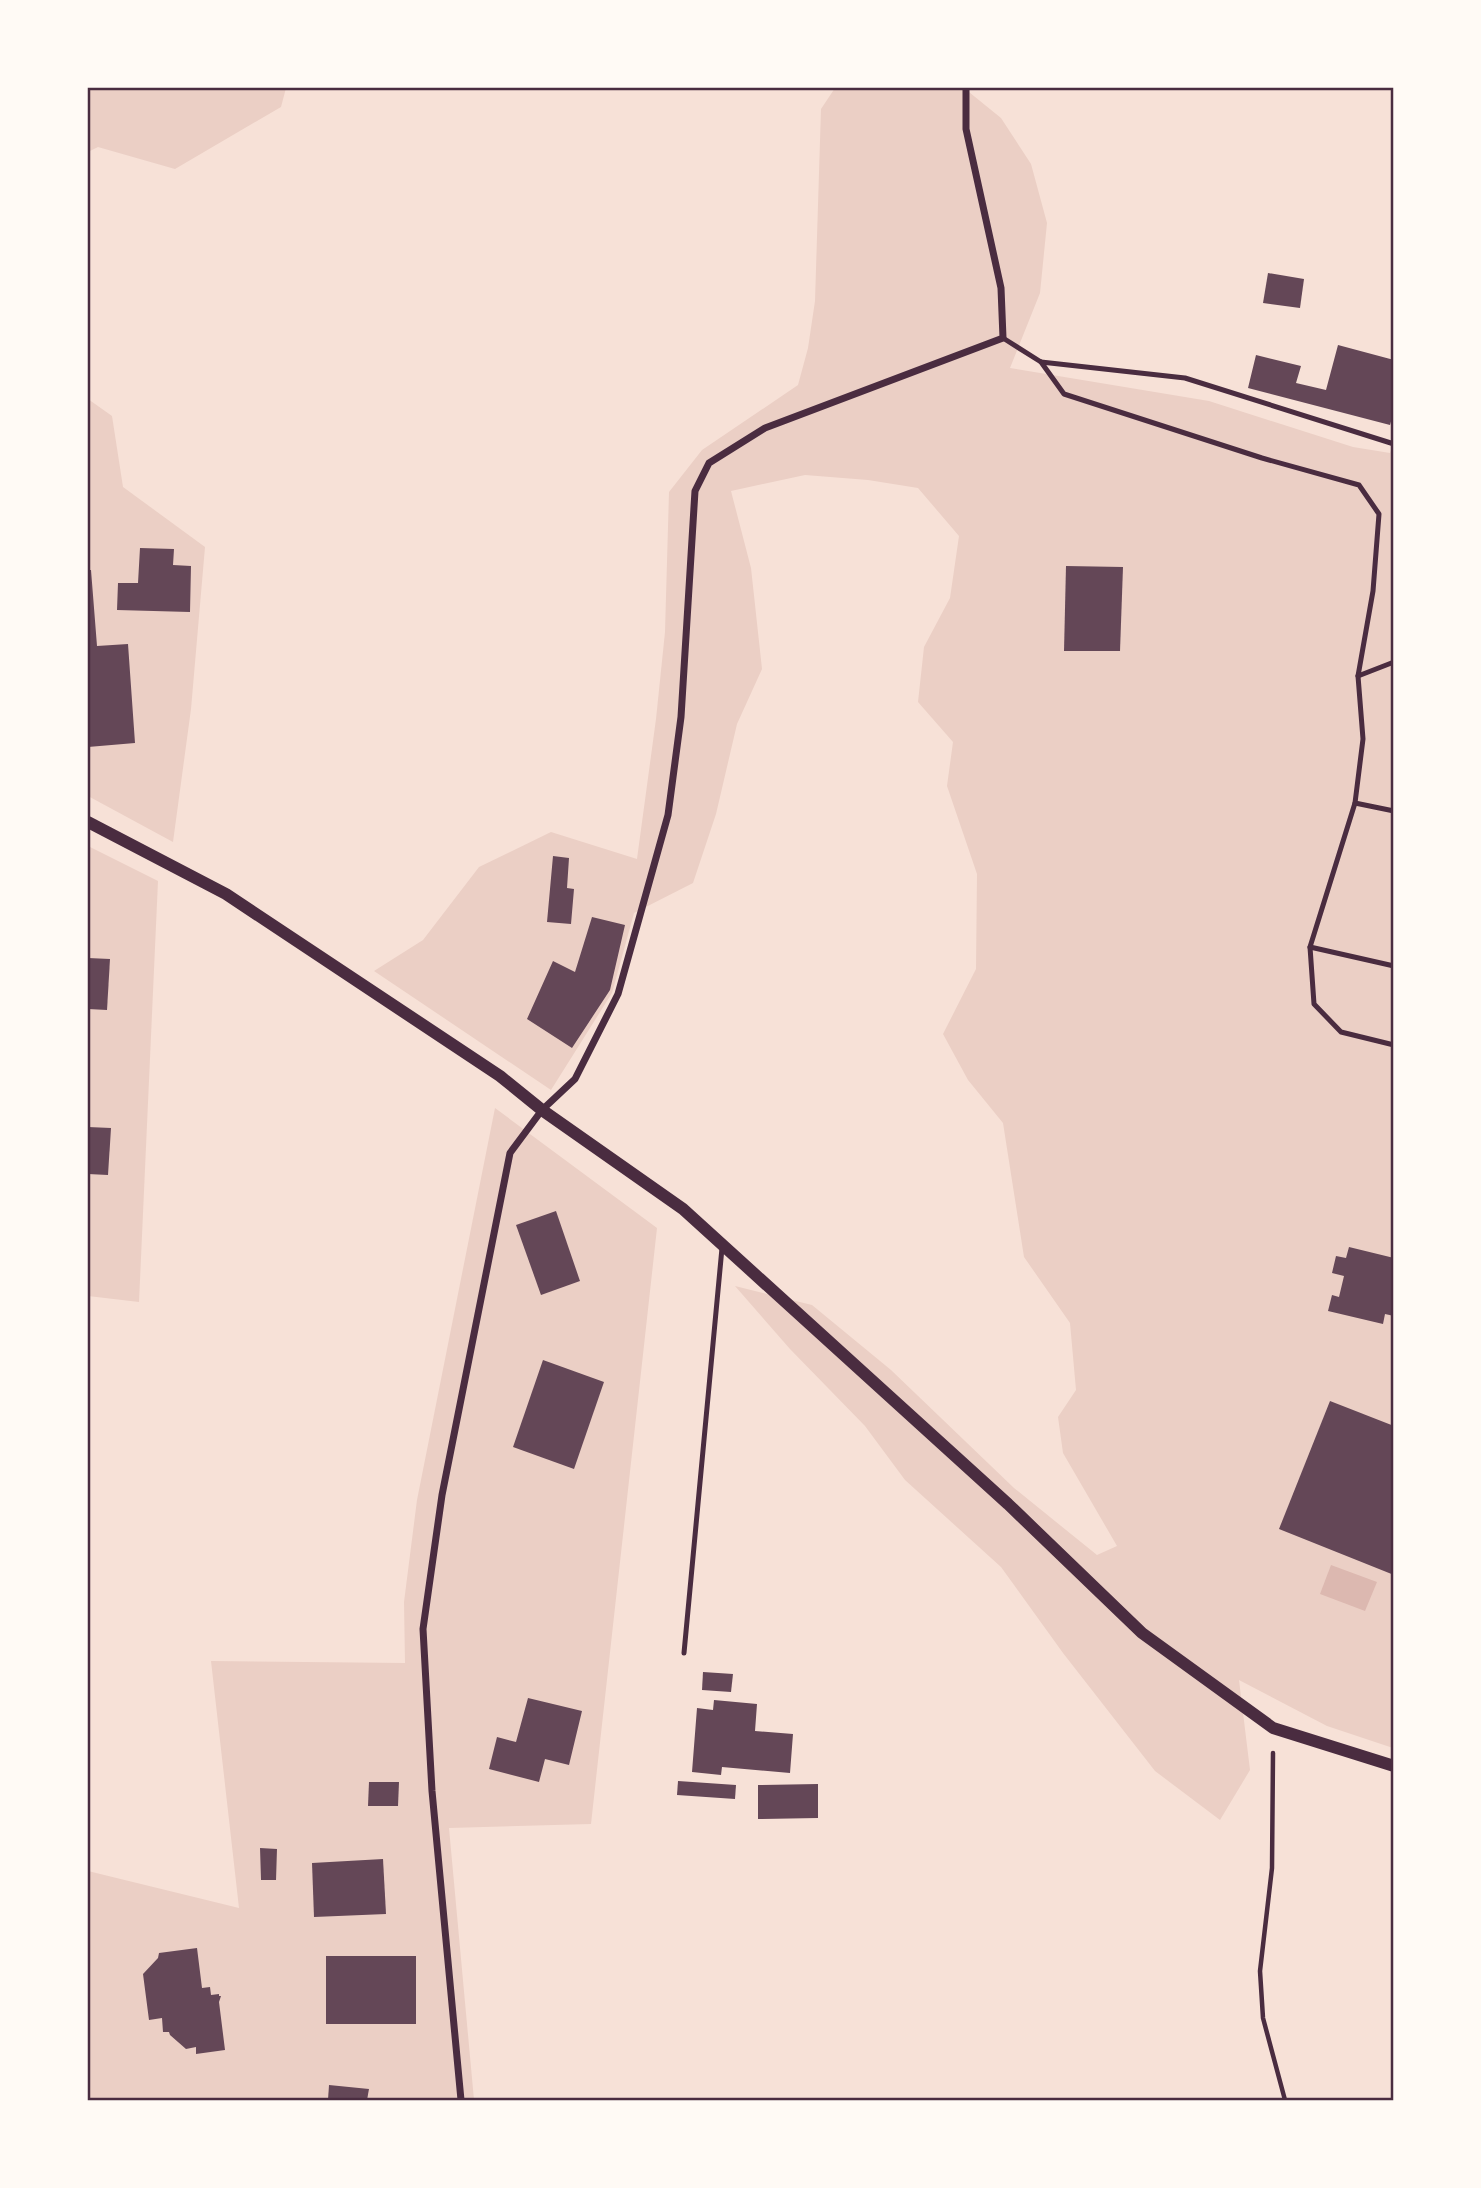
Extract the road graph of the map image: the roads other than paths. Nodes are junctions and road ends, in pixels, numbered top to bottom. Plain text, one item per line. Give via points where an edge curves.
1 (965, 88) edge
2 (1003, 338) junction
3 (1041, 362) junction
4 (1394, 444) edge
5 (1394, 662) edge
6 (1358, 676) junction
7 (1355, 803) junction
8 (1394, 811) edge
9 (88, 822) edge
10 (1310, 947) junction
11 (1394, 966) edge
12 (1394, 1045) edge
13 (542, 1110) junction
14 (723, 1245) junction
15 (684, 1653) dead end
16 (1394, 1766) edge
17 (461, 2101) edge

1 - 2 street via 966,128 1001,288
2 - 3 lane
2 - 13 street via 765,428 709,463 695,491 681,717 668,816 618,994 575,1079
3 - 4 lane via 1185,378
3 - 6 lane via 1064,394 1359,485 1379,514 1373,591
5 - 6 lane
6 - 7 lane via 1363,739
7 - 8 lane
7 - 10 lane
9 - 13 street via 226,894 500,1076
10 - 11 lane
10 - 12 lane via 1314,1004 1341,1032
13 - 14 street via 683,1209
13 - 17 street via 510,1153 442,1495 423,1629 432,1791
14 - 15 lane
14 - 16 street via 1008,1504 1142,1633 1273,1728

